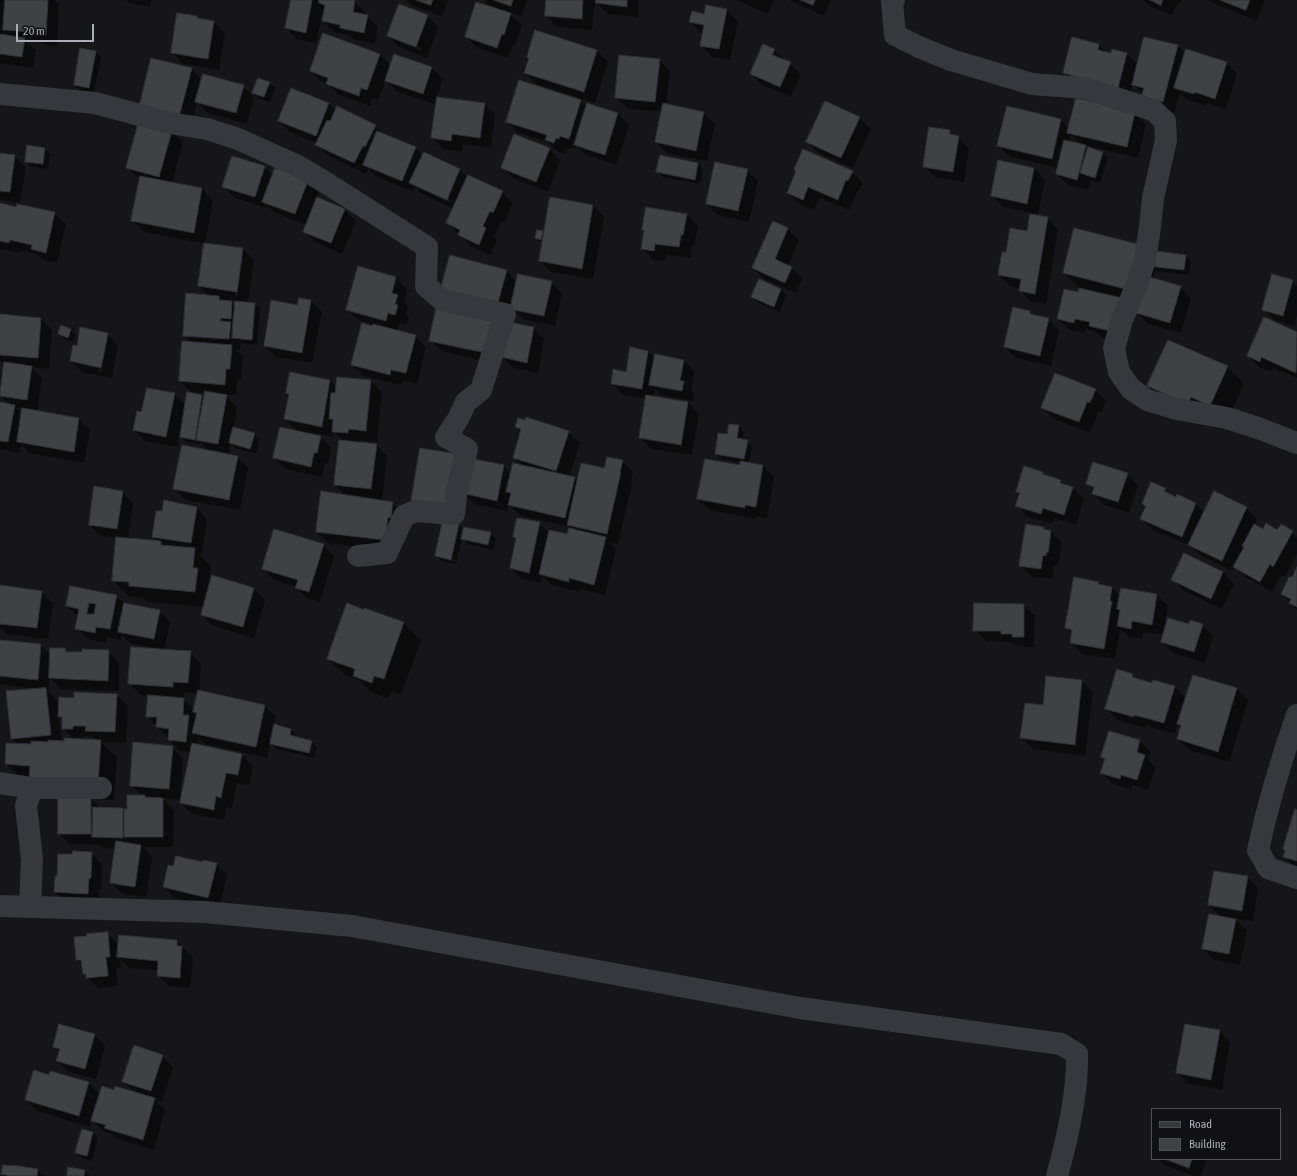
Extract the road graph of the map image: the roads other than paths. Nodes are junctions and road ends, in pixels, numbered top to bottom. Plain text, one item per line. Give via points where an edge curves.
1 (894, 0) edge
2 (0, 94) edge
3 (1297, 443) edge
4 (358, 556) dead end
5 (1297, 715) edge
6 (0, 783) edge
7 (32, 788) junction
8 (100, 788) dead end
9 (1297, 878) edge
10 (0, 906) edge
11 (30, 906) junction
12 (1057, 1176) edge

1 - 3 street via 892,2 895,35 919,47 951,60 1032,84 1085,88 1153,110 1165,121 1166,140 1153,198 1145,260 1114,348 1119,372 1131,389 1147,400 1177,409 1227,418
2 - 4 street via 95,103 170,123 207,128 238,139 298,166 427,247 426,286 442,300 505,314 481,390 466,402 446,437 467,448 454,514 415,511 404,516 387,553
5 - 9 street via 1266,812 1258,850 1268,868
6 - 7 street
7 - 8 street
7 - 11 street via 26,806 32,859
10 - 11 street
11 - 12 street via 205,912 352,926 800,1008 1061,1044 1077,1054 1078,1070

